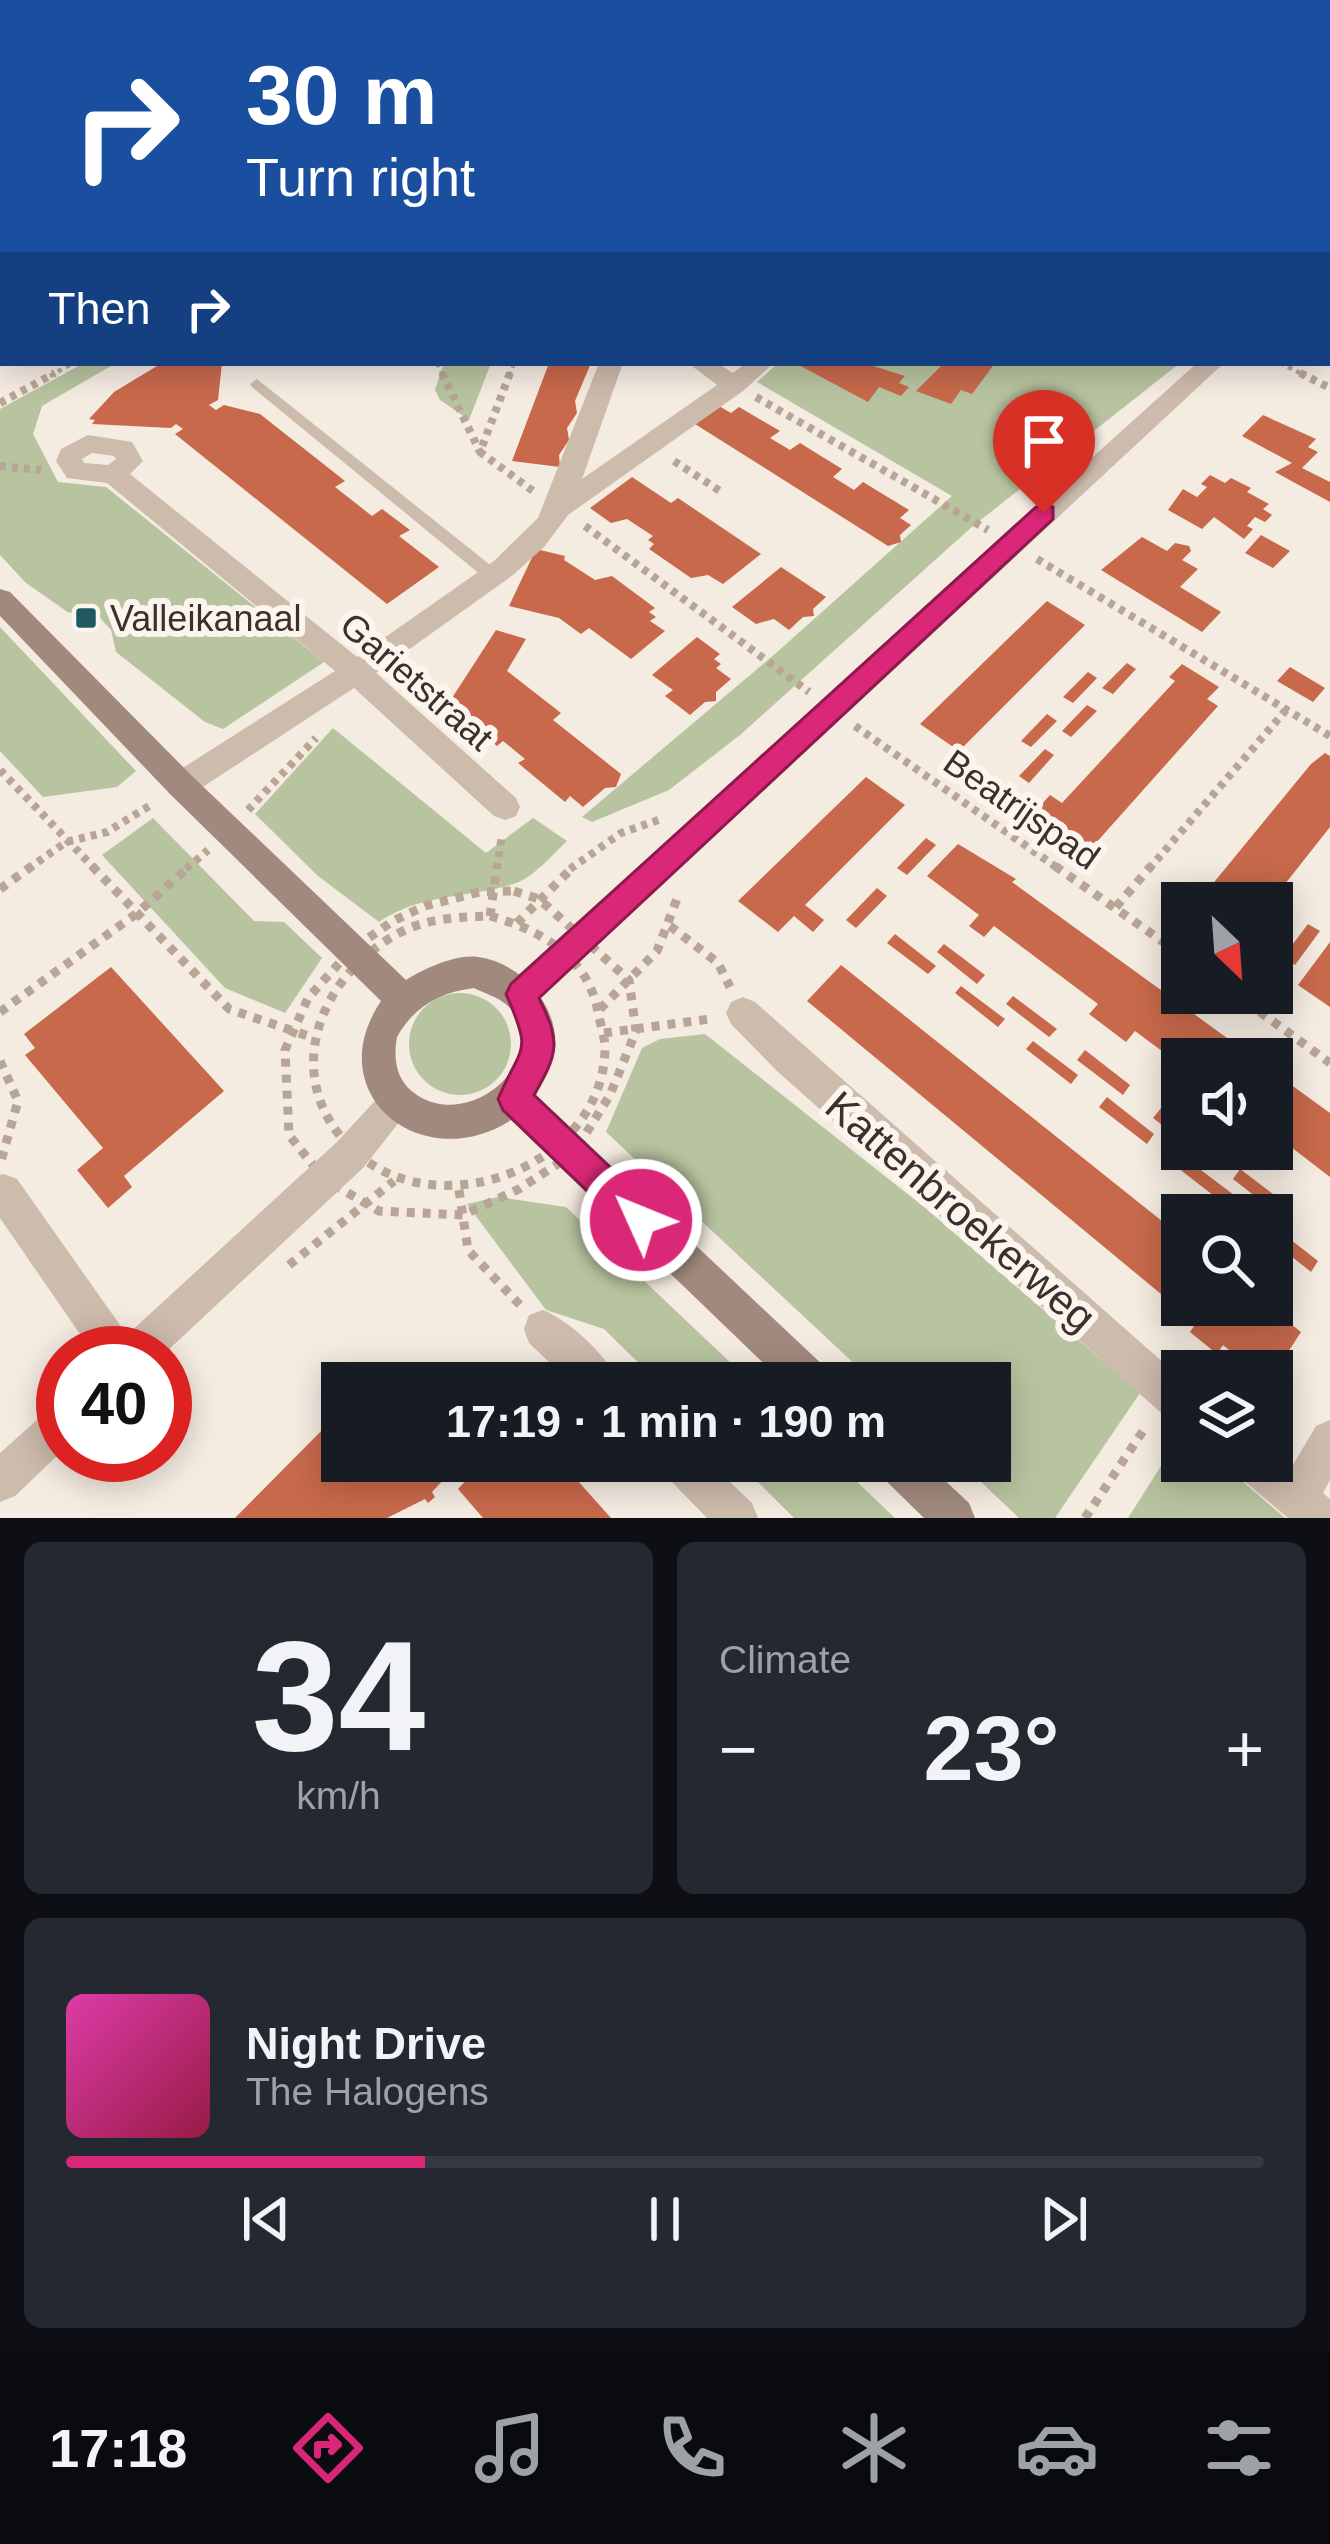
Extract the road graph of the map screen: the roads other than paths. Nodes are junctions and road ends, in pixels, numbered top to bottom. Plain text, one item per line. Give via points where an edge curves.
1 (610, 366) edge
2 (705, 366) edge
3 (758, 366) edge
4 (1209, 366) edge
5 (257, 384) dead end
6 (734, 385) junction
7 (113, 473) dead end
8 (560, 508) junction
9 (494, 576) junction
10 (5, 598) edge
11 (357, 673) junction
12 (181, 785) junction
13 (505, 807) road end
14 (521, 994) junction
15 (402, 999) junction
16 (743, 1013) road end
17 (514, 1099) junction
18 (397, 1102) junction
19 (4, 1192) road end
20 (97, 1326) edge
21 (165, 1326) edge
22 (543, 1329) road end
23 (577, 1362) edge
24 (791, 1362) edge
25 (1161, 1386) edge
26 (1330, 1440) edge
27 (36, 1448) edge
28 (0, 1481) edge
29 (700, 1482) edge
30 (916, 1482) edge
31 (1277, 1482) edge
32 (1308, 1508) edge
33 (737, 1518) edge
34 (954, 1518) edge

1 - 8 street
2 - 6 street
3 - 6 street
4 - 14 street
5 - 9 lane
6 - 8 street
7 - 11 street, Garietstraat
8 - 9 street
9 - 11 street
10 - 12 street
11 - 12 street
11 - 13 street, Garietstraat
12 - 15 street
14 - 15 street via 502,980 465,973 427,981
14 - 17 street via 540,1034 539,1057
15 - 18 street via 378,1049 382,1078
16 - 25 street, Kattenbroekerweg
17 - 18 street via 493,1114 454,1123 417,1116
17 - 24 street
18 - 21 street
19 - 20 street
22 - 23 street
26 - 32 street
27 - 28 street
29 - 33 street
30 - 34 street
31 - 32 street

